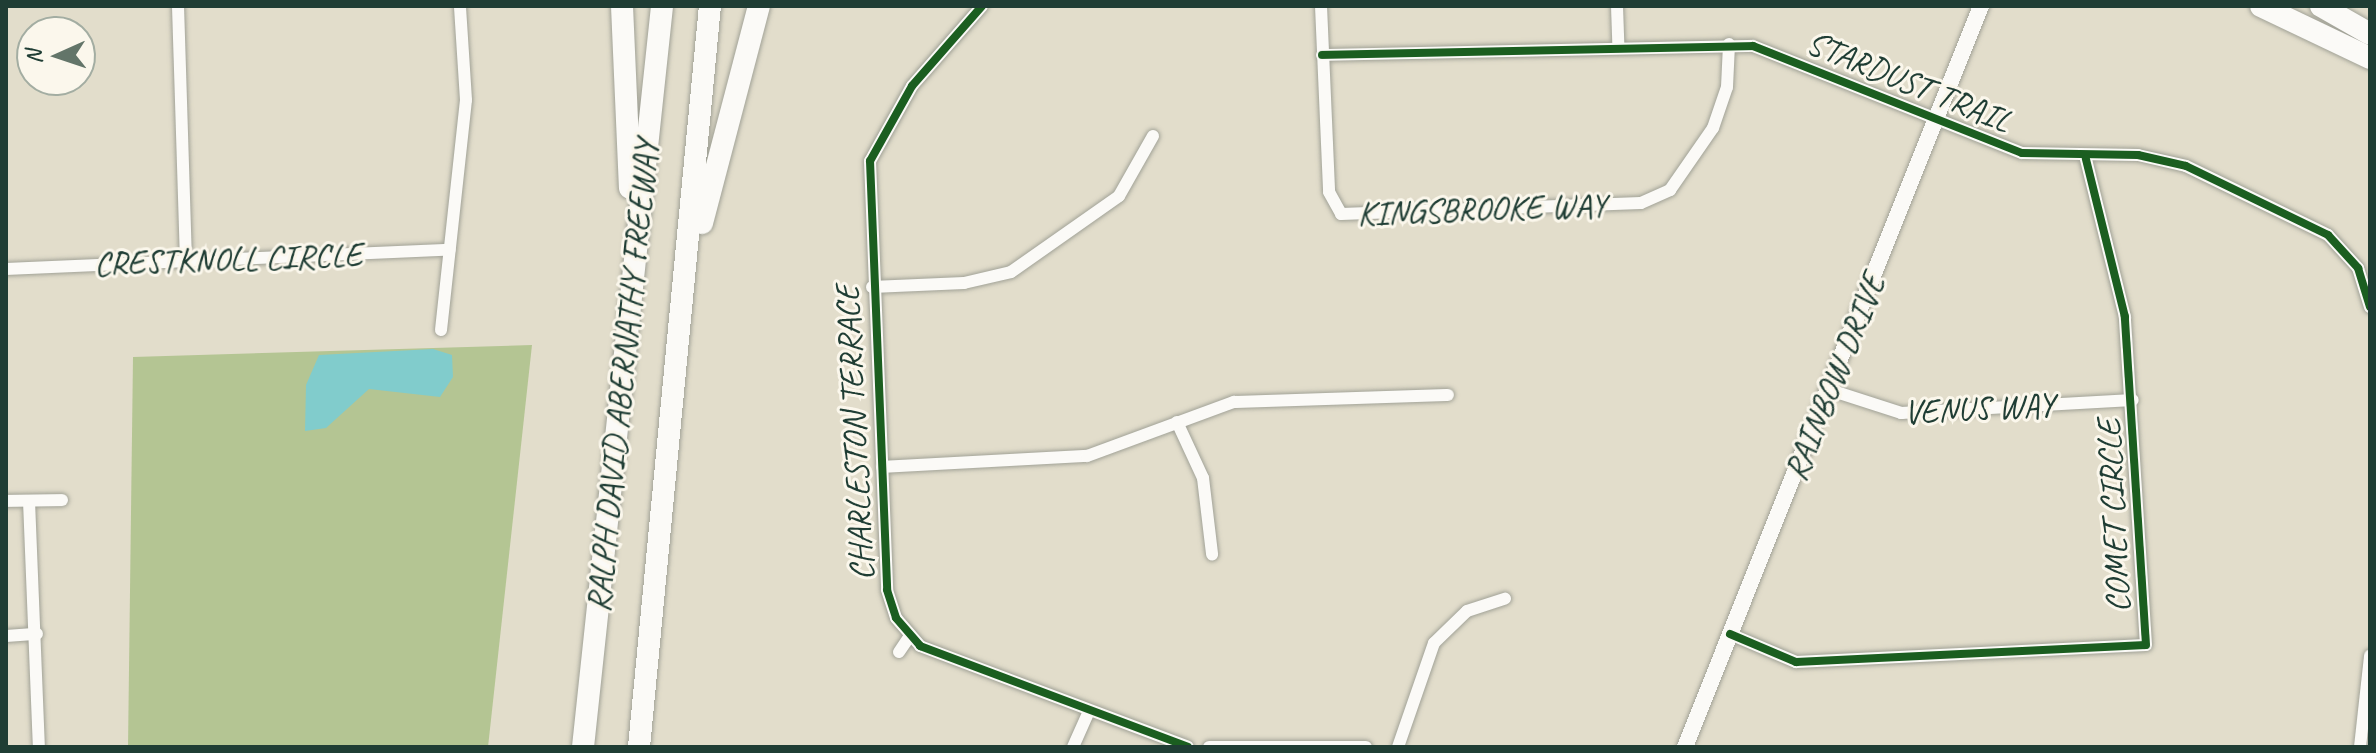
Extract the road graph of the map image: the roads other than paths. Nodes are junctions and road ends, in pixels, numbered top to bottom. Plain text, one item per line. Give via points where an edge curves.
1 (178, 6) edge
2 (460, 6) edge
3 (622, 6) edge
4 (662, 6) edge
5 (710, 6) edge
6 (759, 6) edge
7 (982, 6) edge
8 (1321, 6) edge
9 (1617, 6) edge
10 (1981, 6) edge
11 (2261, 6) edge
12 (2321, 6) edge
13 (2370, 34) edge
14 (1618, 44) junction
15 (1729, 44) junction
16 (1322, 55) junction
17 (2370, 58) edge
18 (1933, 122) junction
19 (1153, 136) dead end
20 (2086, 159) junction
21 (450, 250) junction
22 (186, 259) junction
23 (6, 269) edge
24 (633, 277) junction
25 (872, 287) junction
26 (2370, 307) edge
27 (441, 330) dead end
28 (1830, 390) junction
29 (1448, 395) dead end
30 (2133, 400) junction
31 (1177, 422) junction
32 (882, 467) junction
33 (62, 500) dead end
34 (6, 501) edge
35 (29, 501) junction
36 (1212, 554) dead end
37 (657, 557) junction
38 (1505, 599) dead end
39 (37, 634) junction
40 (1730, 634) junction
41 (6, 636) edge
42 (909, 637) junction
43 (899, 652) dead end
44 (2370, 656) edge
45 (1088, 714) junction
46 (39, 747) edge
47 (583, 747) edge
48 (639, 747) edge
49 (1073, 747) edge
50 (1188, 747) edge
51 (1209, 747) edge
52 (1366, 747) edge
53 (1398, 747) edge
54 (1685, 747) edge
55 (2360, 747) edge

1 - 22 street
2 - 21 street via 466,100
3 - 24 highway
4 - 24 highway, RALPH DAVID ABERNATHY FREEWAY
5 - 37 highway, RALPH DAVID ABERNATHY FREEWAY
6 - 37 highway via 701,226
7 - 25 street, CHARLESTON TERRACE via 912,86 870,161
8 - 16 street, KINGSBROOKE WAY
9 - 14 street
10 - 18 street, RAINBOW DRIVE
11 - 17 highway
12 - 13 highway
14 - 15 street, STARDUST TRAIL
14 - 16 street, STARDUST TRAIL
15 - 16 street, KINGSBROOKE WAY via 1727,87 1713,128 1670,190 1641,203 1375,216 1341,214 1332,205
15 - 18 street, STARDUST TRAIL via 1753,46
18 - 20 street, STARDUST TRAIL via 2022,153
18 - 28 street, RAINBOW DRIVE
19 - 25 street via 1119,196 1011,272 964,283
20 - 26 street, STARDUST TRAIL via 2138,155 2186,166 2328,235 2358,268
20 - 30 street, COMET CIRCLE via 2125,317
21 - 22 street, CRESTKNOLL CIRCLE
21 - 27 street
22 - 23 street, CRESTKNOLL CIRCLE
24 - 47 highway, RALPH DAVID ABERNATHY FREEWAY
25 - 32 street, CHARLESTON TERRACE
28 - 30 street, VENUS WAY via 1901,413
28 - 40 street, RAINBOW DRIVE
29 - 31 street via 1234,402
30 - 40 street, COMET CIRCLE via 2146,645 1796,662
31 - 32 street via 1087,456
31 - 36 street via 1203,478
32 - 42 street, CHARLESTON TERRACE via 887,590
33 - 35 street
34 - 35 street
35 - 39 street
37 - 48 highway, RALPH DAVID ABERNATHY FREEWAY
38 - 53 street via 1467,611 1434,643
39 - 41 street
39 - 46 street
40 - 54 street, RAINBOW DRIVE
42 - 43 street
42 - 45 street
44 - 55 street
45 - 49 street
45 - 50 street
51 - 52 street

